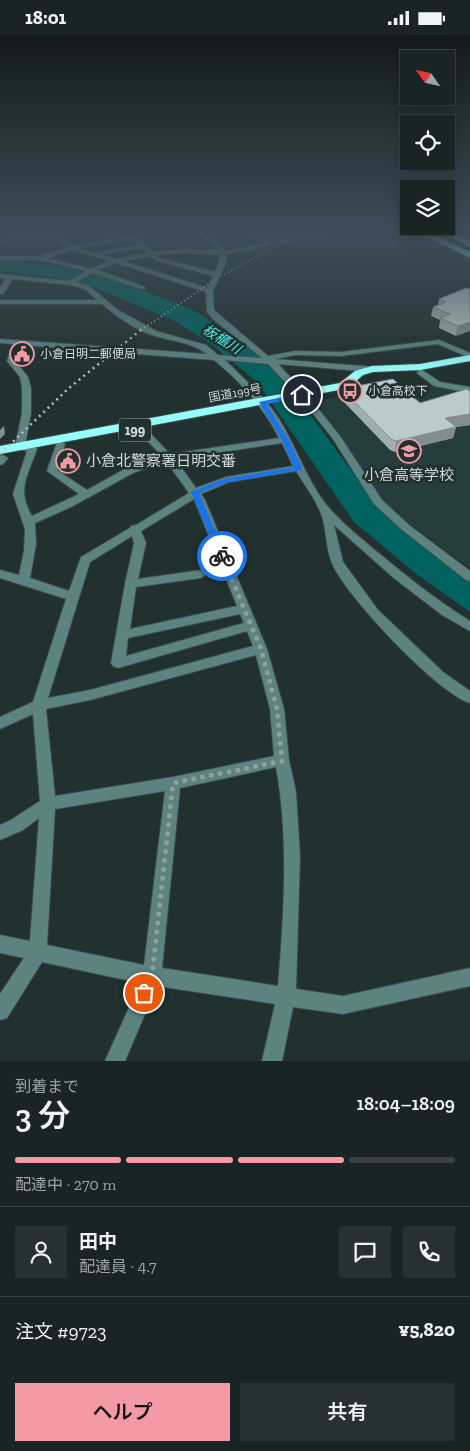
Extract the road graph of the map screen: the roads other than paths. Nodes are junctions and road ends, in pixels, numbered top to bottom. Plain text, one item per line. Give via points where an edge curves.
1 (10, 279) edge
2 (34, 279) edge
3 (77, 279) edge
4 (115, 279) edge
5 (171, 279) edge
6 (215, 279) edge
7 (72, 282) junction
8 (143, 288) dead end
9 (209, 291) junction
10 (0, 292) edge
11 (0, 302) edge
12 (103, 302) junction
13 (0, 341) edge
14 (17, 344) junction
15 (0, 345) edge
16 (470, 357) edge
17 (223, 360) junction
18 (269, 363) junction
19 (470, 365) edge
20 (372, 369) junction
21 (420, 372) junction
22 (351, 374) junction
23 (470, 390) edge
24 (301, 397) junction
25 (266, 403) junction
26 (141, 429) junction
27 (286, 440) junction
28 (60, 444) junction
29 (26, 448) junction
30 (1, 456) edge
31 (168, 457) junction
32 (299, 468) junction
33 (195, 492) junction
34 (86, 494) junction
35 (325, 510) junction
36 (29, 521) junction
37 (135, 528) junction
38 (202, 573) dead end
39 (0, 575) edge
40 (470, 577) edge
41 (24, 580) junction
42 (131, 584) junction
43 (74, 597) junction
44 (244, 609) junction
45 (251, 625) junction
46 (470, 627) edge
47 (122, 635) junction
48 (261, 649) junction
49 (470, 698) edge
50 (39, 705) junction
51 (0, 723) edge
52 (282, 761) junction
53 (173, 783) junction
54 (48, 804) junction
55 (0, 833) edge
56 (0, 944) edge
57 (38, 952) junction
58 (152, 976) junction
59 (470, 977) edge
60 (286, 997) junction
61 (0, 1011) edge
62 (115, 1061) edge
63 (272, 1061) edge

1 - 10 street
2 - 7 street
3 - 7 street
4 - 8 street
5 - 9 street
6 - 9 street
7 - 12 street via 87,287
9 - 18 street via 210,310
11 - 12 street
12 - 17 street via 153,333 203,347
13 - 14 street
14 - 15 street
14 - 17 street
14 - 29 street via 11,361 25,378 28,404
16 - 18 street via 439,342 341,354 295,353
16 - 20 highway, 国道199号 / 199 via 420,367
17 - 18 street
17 - 25 street
18 - 22 street
18 - 24 street
19 - 21 highway
20 - 22 highway, 国道199号 / 199
20 - 22 street
21 - 22 highway
21 - 23 street via 435,384
22 - 24 highway, 国道199号 / 199 via 350,388
24 - 25 highway, 国道199号 / 199
24 - 40 street via 337,438 378,502
25 - 26 highway, 国道199号 / 199
25 - 27 street
25 - 29 highway, 国道199号 / 199
26 - 28 highway, 国道199号 / 199
26 - 31 street
27 - 31 street
27 - 32 street
28 - 29 highway, 国道199号 / 199
28 - 34 street via 52,471
29 - 30 highway, 国道199号 / 199
29 - 36 street via 18,494
31 - 33 street
31 - 34 street via 129,471
32 - 33 street via 223,481
32 - 35 street
33 - 37 street
33 - 44 street
34 - 36 street
35 - 46 street via 399,576
35 - 49 street via 344,575 374,613 438,676
36 - 41 street via 30,549
37 - 42 street via 140,543
37 - 43 street via 85,560
38 - 42 street
39 - 41 street
41 - 43 street
42 - 47 street
43 - 50 street
44 - 45 street
44 - 47 street
45 - 47 street via 118,663
45 - 48 street
48 - 50 street via 90,695
48 - 52 street via 277,709
50 - 51 street
50 - 54 street
52 - 53 street
52 - 60 street via 288,792 292,856
53 - 54 street
53 - 58 street
54 - 55 street
54 - 57 street
56 - 57 street
57 - 58 street
57 - 61 street
58 - 60 street
58 - 62 street
59 - 60 street via 343,1005
60 - 63 street

